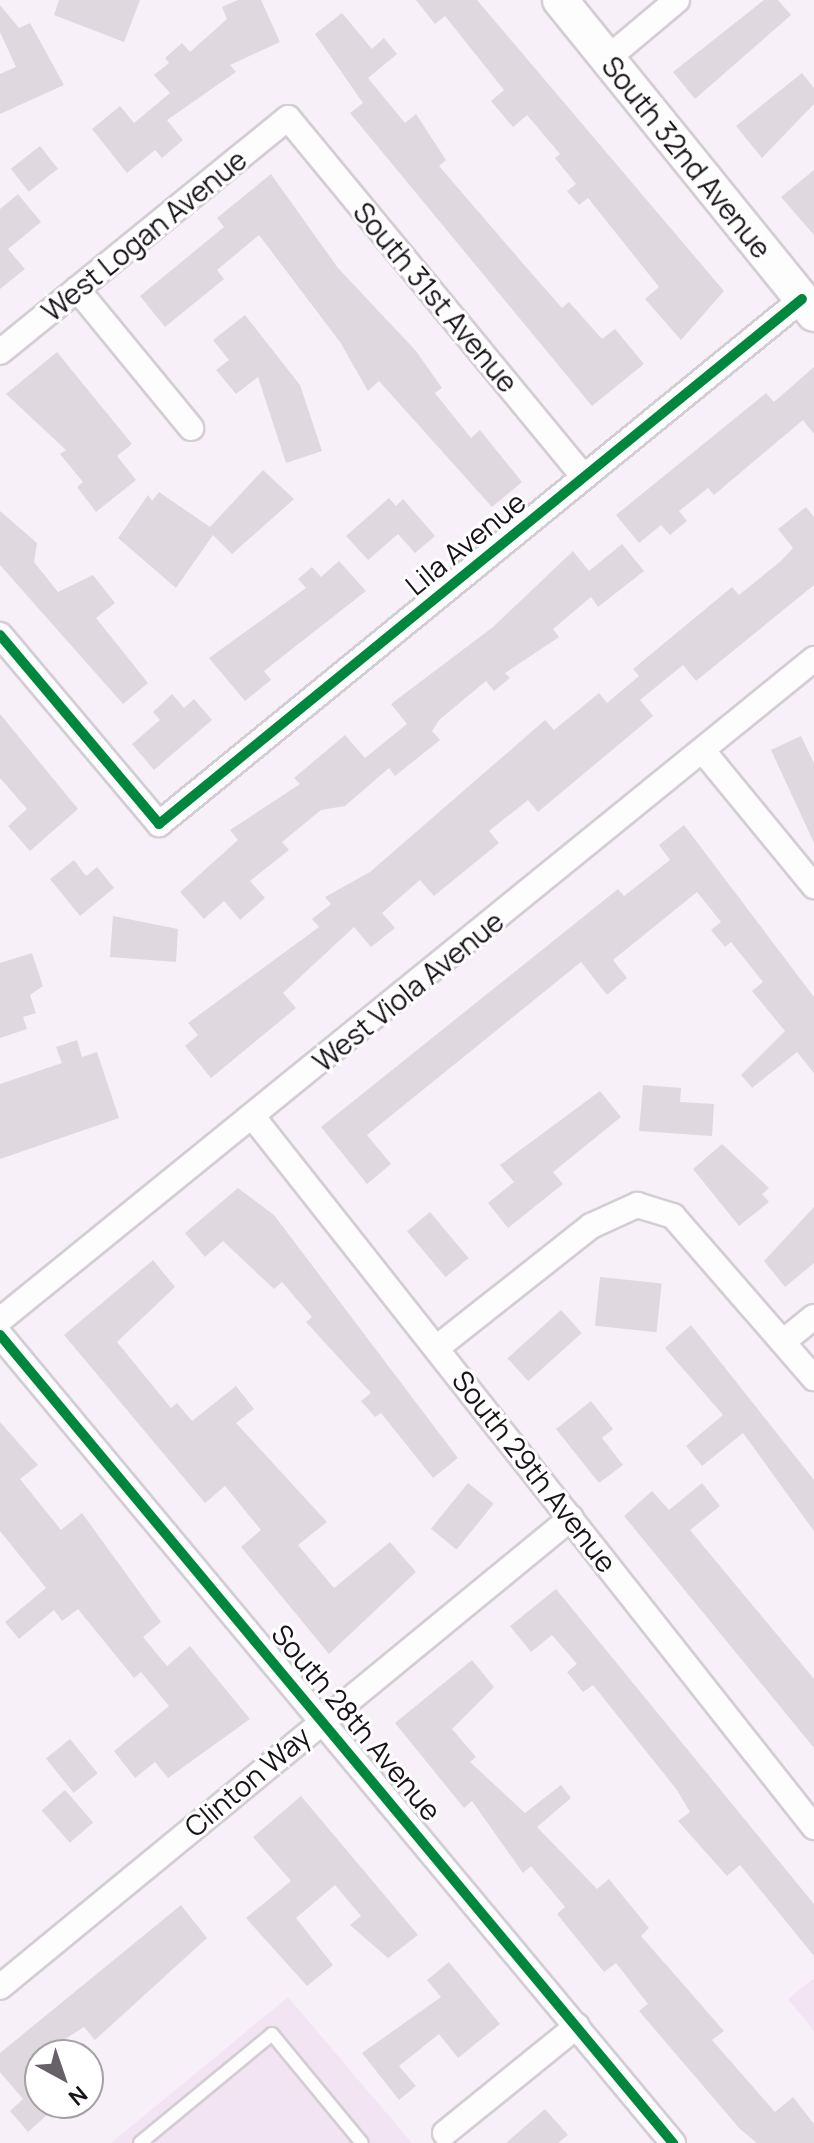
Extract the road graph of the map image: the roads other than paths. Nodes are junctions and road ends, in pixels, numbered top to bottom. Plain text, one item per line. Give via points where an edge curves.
1 (560, 0) edge
2 (677, 0) edge
3 (608, 58) junction
4 (288, 118) joint
5 (77, 289) junction
6 (808, 307) edge
7 (0, 352) edge
8 (191, 428) dead end
9 (584, 477) junction
10 (0, 635) edge
11 (814, 659) edge
12 (703, 751) junction
13 (814, 886) edge
14 (253, 1117) junction
15 (814, 1317) edge
16 (0, 1320) edge
17 (0, 1335) edge
18 (784, 1341) junction
19 (439, 1346) junction
20 (814, 1378) edge
21 (571, 1518) junction
22 (323, 1718) junction
23 (814, 1827) edge
24 (0, 1987) edge
25 (577, 2026) junction
26 (445, 2133) dead end
27 (140, 2143) edge
28 (362, 2143) edge
29 (673, 2143) edge

1 - 3 street, South 32nd Avenue
2 - 3 street
3 - 6 street, South 32nd Avenue
4 - 5 street, West Logan Avenue
4 - 9 street, South 31st Avenue
5 - 7 street, West Logan Avenue
5 - 8 street
6 - 9 street, Lila Avenue
9 - 10 street, Lila Avenue via 159,824
11 - 12 street, West Viola Avenue
12 - 13 street
12 - 14 street, West Viola Avenue
14 - 16 street, West Viola Avenue
14 - 19 street, South 29th Avenue
15 - 18 street
17 - 22 street, South 28th Avenue
18 - 19 street via 673,1216 637,1205 591,1226
18 - 20 street
19 - 21 street, South 29th Avenue
21 - 22 street, Clinton Way
21 - 23 street, South 29th Avenue
22 - 24 street, Clinton Way
22 - 25 street, South 28th Avenue
25 - 26 street
25 - 29 street, South 28th Avenue
27 - 28 lane via 272,2034

